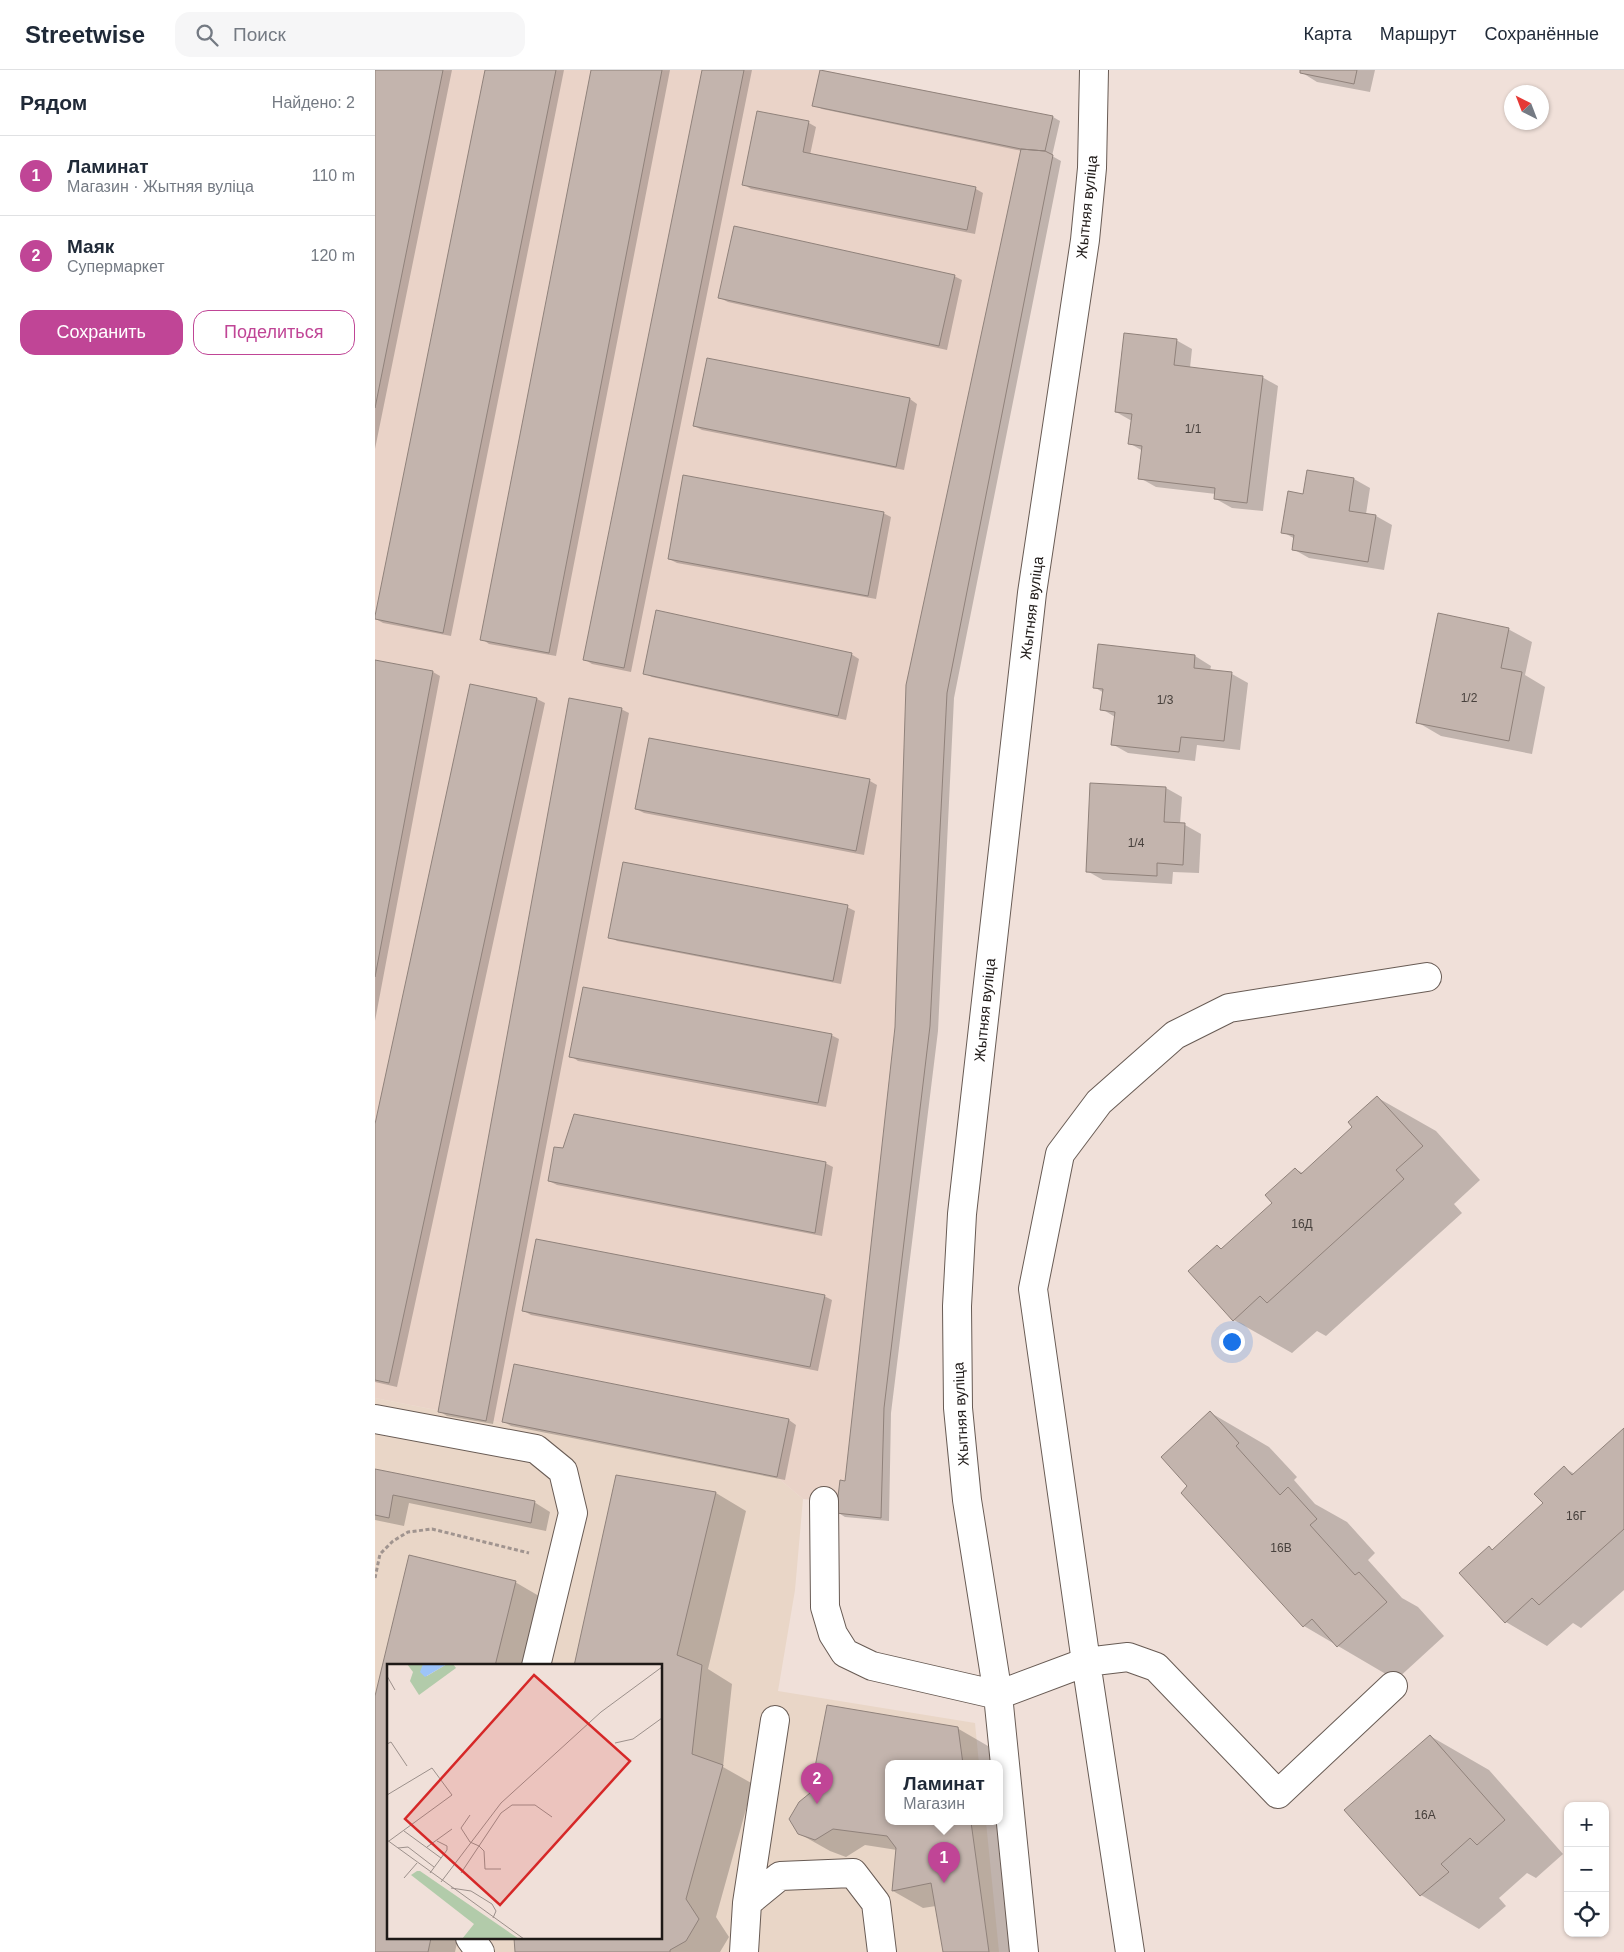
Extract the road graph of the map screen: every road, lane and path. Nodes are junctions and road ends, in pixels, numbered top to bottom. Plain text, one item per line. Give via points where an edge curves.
1 (1094, 70) edge
2 (1427, 977) dead end
3 (375, 1419) edge
4 (824, 1501) dead end
5 (561, 1561) junction
6 (375, 1578) edge
7 (1086, 1662) junction
8 (536, 1664) edge
9 (1393, 1686) dead end
10 (998, 1695) junction
11 (775, 1720) dead end
12 (747, 1903) junction
13 (471, 1940) edge
14 (480, 1952) edge
15 (744, 1952) edge
16 (882, 1952) edge
17 (1024, 1952) edge
18 (1131, 1952) edge

1 - 10 street, Жытняя вуліца via 1092,168 1085,240 1033,593 962,1214 957,1306 958,1408 967,1500
2 - 7 street via 1229,1008 1175,1035 1099,1102 1060,1154 1033,1289
3 - 5 street via 535,1449 563,1471 573,1513
4 - 10 street via 825,1607 833,1634 845,1653 872,1666
5 - 6 path via 432,1529 408,1532 393,1541 380,1554
5 - 8 street
7 - 9 street via 1128,1657 1156,1666 1278,1794
7 - 10 street
7 - 18 street
10 - 17 street, Жытняя вуліца
11 - 12 street
12 - 15 street
12 - 16 street via 779,1876 853,1873 876,1903
13 - 14 street

